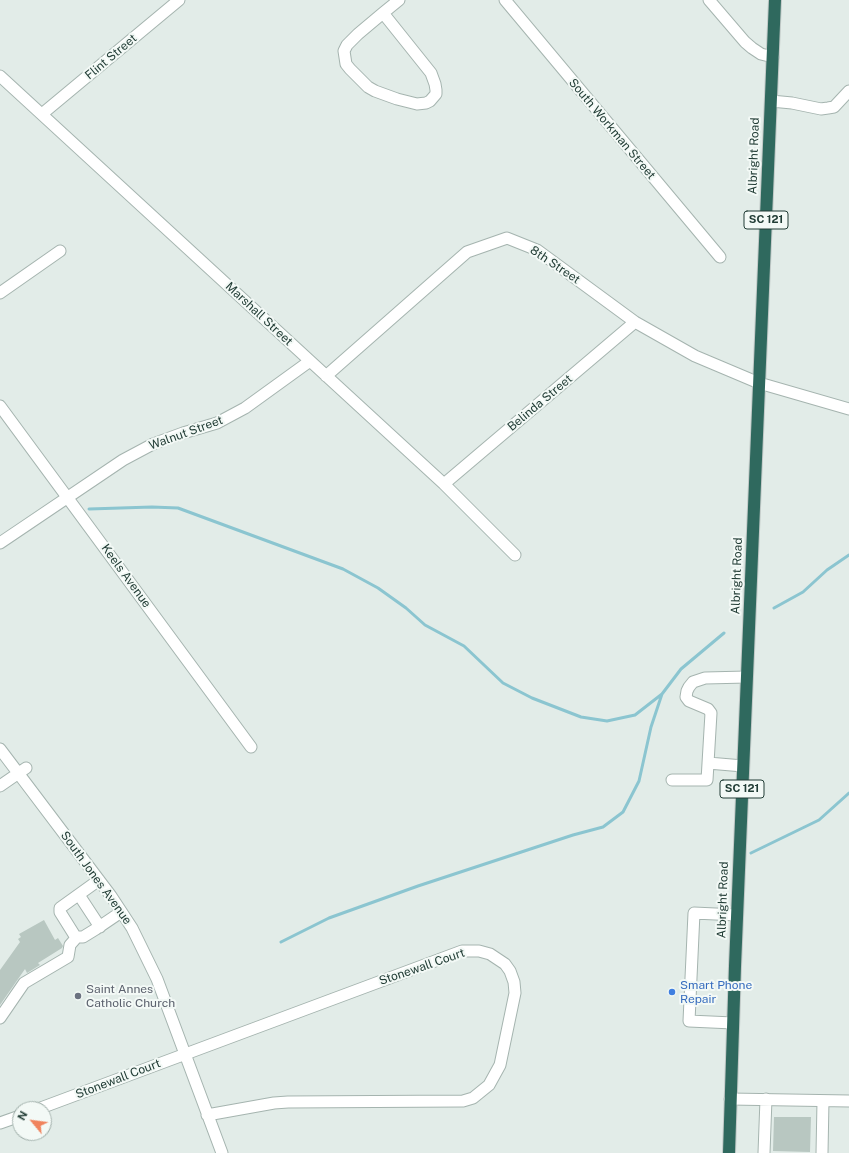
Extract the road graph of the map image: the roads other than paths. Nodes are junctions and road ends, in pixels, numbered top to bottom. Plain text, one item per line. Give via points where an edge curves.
1 (179, 0) edge
2 (399, 0) edge
3 (505, 0) edge
4 (709, 0) edge
5 (775, 0) edge
6 (383, 13) junction
7 (773, 57) junction
8 (0, 76) edge
9 (849, 91) edge
10 (771, 101) junction
11 (42, 114) junction
12 (60, 251) dead end
13 (720, 257) dead end
14 (0, 292) edge
15 (635, 322) junction
16 (310, 361) junction
17 (326, 376) junction
18 (759, 383) junction
19 (0, 406) edge
20 (849, 409) edge
21 (444, 484) junction
22 (68, 497) junction
23 (0, 543) edge
24 (515, 555) dead end
25 (747, 677) junction
26 (251, 747) dead end
27 (0, 749) edge
28 (708, 764) junction
29 (743, 766) junction
30 (22, 771) junction
31 (672, 780) dead end
32 (0, 786) edge
33 (99, 880) junction
34 (79, 894) junction
35 (121, 912) junction
36 (737, 915) junction
37 (100, 927) junction
38 (77, 937) junction
39 (0, 1018) edge
40 (733, 1023) junction
41 (185, 1054) junction
42 (730, 1099) junction
43 (766, 1100) junction
44 (823, 1100) junction
45 (849, 1101) edge
46 (52, 1104) edge
47 (208, 1115) junction
48 (12, 1119) edge
49 (0, 1123) edge
50 (222, 1153) edge
51 (729, 1153) edge
52 (764, 1153) edge
53 (822, 1153) edge

1 - 11 street, Flint Street
2 - 6 street
3 - 13 street, South Workman Street
4 - 7 street via 748,45 761,54
5 - 7 highway, Albright Road / SC 121
6 - 6 street via 347,45 344,51 346,64 375,91 417,104 430,102 436,94 431,73
7 - 10 highway, Albright Road / SC 121
8 - 11 street, Marshall Street
9 - 10 street via 834,107 821,109
10 - 18 highway, Albright Road / SC 121
11 - 16 street, Marshall Street
12 - 14 street
15 - 17 street, 8th Street via 537,250 507,238 467,252
15 - 18 street, 8th Street via 695,356
15 - 21 street, Belinda Street
16 - 17 street, Marshall Street
16 - 22 street, Walnut Street via 246,408 217,423 183,432 153,444 123,460
17 - 21 street, Marshall Street
18 - 20 street, 8th Street
18 - 25 highway, Albright Road / SC 121
19 - 22 street, Keels Avenue
21 - 24 street, Marshall Street
22 - 23 street, Walnut Street
22 - 26 street, Keels Avenue
25 - 28 street via 704,678 693,682 687,691 686,697 690,701 711,713
25 - 29 highway, Albright Road / SC 121
27 - 30 street, South Jones Avenue
28 - 29 street
28 - 31 street via 707,780
29 - 36 highway, Albright Road / SC 121
30 - 32 street
30 - 33 street, South Jones Avenue
33 - 34 street
33 - 35 street, South Jones Avenue
34 - 37 street
34 - 38 street via 60,908 60,912
35 - 37 street
35 - 41 street, South Jones Avenue via 132,928 157,979
36 - 40 highway, Albright Road / SC 121
36 - 40 street via 694,913 689,1021
37 - 38 street
38 - 39 street via 70,945 68,957 24,983
40 - 42 highway, Albright Road / SC 121
41 - 46 street, Stonewall Court
41 - 47 street, South Jones Avenue
41 - 47 street, Stonewall Court via 462,951 490,954 505,964 512,977 515,993 500,1065 489,1085 473,1098 463,1101 288,1102
42 - 43 street
42 - 51 highway, Albright Road / SC 121
43 - 44 street
43 - 52 street
44 - 45 street
44 - 53 street
47 - 50 street, South Jones Avenue
48 - 49 street

